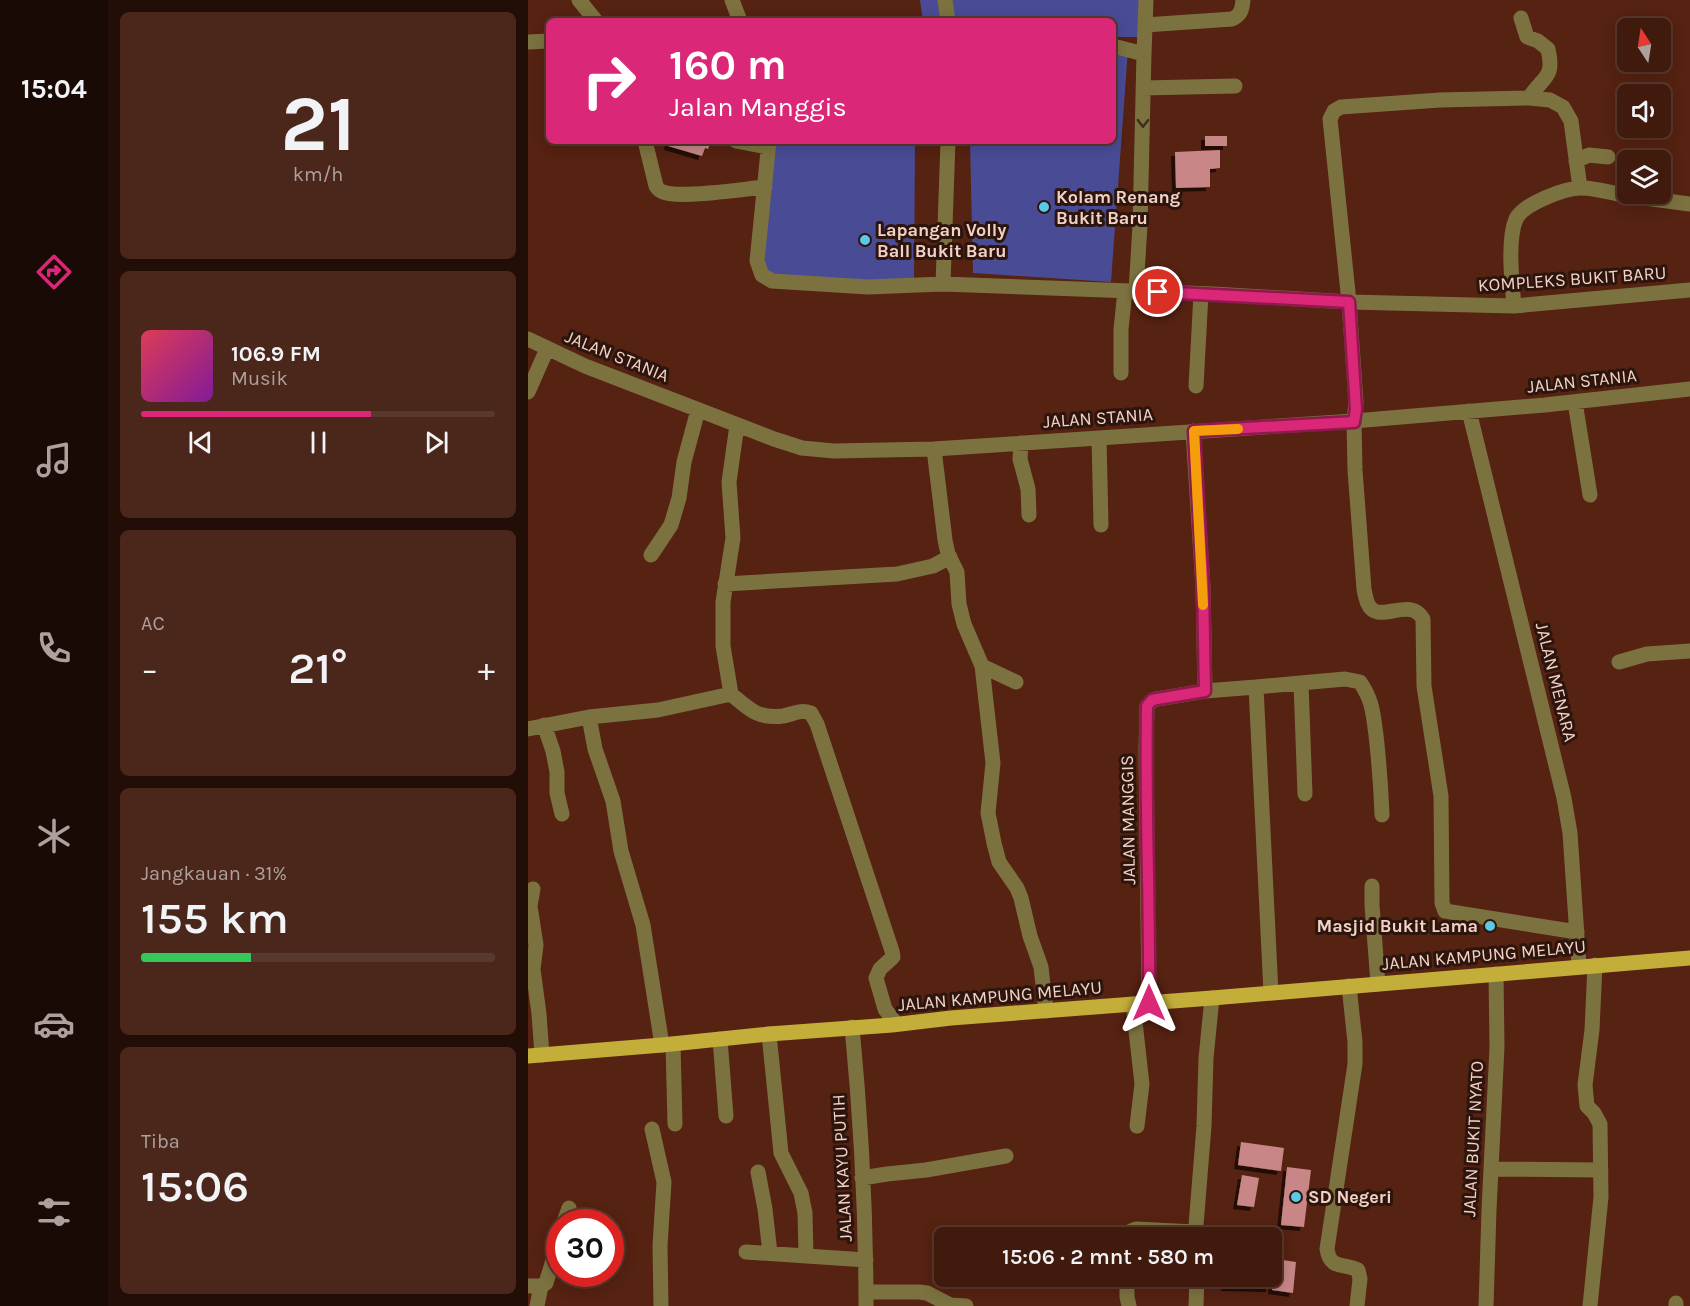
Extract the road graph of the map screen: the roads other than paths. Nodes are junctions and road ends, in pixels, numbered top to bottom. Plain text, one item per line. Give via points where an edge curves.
1 (579, 0) edge
2 (732, 0) edge
3 (945, 0) edge
4 (1146, 0) edge
5 (1243, 0) edge
6 (594, 18) edge
7 (739, 18) edge
8 (948, 18) edge
9 (1521, 18) dead end
10 (1145, 25) junction
11 (546, 41) edge
12 (528, 42) edge
13 (1116, 47) edge
14 (1144, 54) junction
15 (1235, 86) dead end
16 (1143, 88) junction
17 (1530, 98) junction
18 (646, 144) edge
19 (768, 144) edge
20 (948, 144) edge
21 (1608, 157) dead end
22 (1576, 161) junction
23 (765, 187) junction
24 (1580, 188) junction
25 (1690, 204) edge
26 (950, 284) junction
27 (1690, 290) edge
28 (1131, 291) junction
29 (1201, 294) junction
30 (1349, 302) junction
31 (1514, 306) junction
32 (528, 339) edge
33 (547, 349) junction
34 (1121, 373) dead end
35 (1196, 386) dead end
36 (1690, 389) edge
37 (528, 392) edge
38 (1575, 402) junction
39 (698, 410) junction
40 (1469, 411) junction
41 (1354, 422) junction
42 (737, 425) junction
43 (1194, 431) junction
44 (1100, 438) junction
45 (1021, 443) junction
46 (934, 449) junction
47 (1590, 495) dead end
48 (1029, 515) dead end
49 (1101, 525) dead end
50 (651, 555) dead end
51 (950, 557) junction
52 (725, 584) junction
53 (1690, 651) edge
54 (1619, 662) dead end
55 (982, 666) junction
56 (1016, 682) dead end
57 (1301, 683) junction
58 (1256, 687) junction
59 (1205, 691) junction
60 (731, 694) junction
61 (589, 717) junction
62 (544, 725) junction
63 (528, 729) edge
64 (1305, 794) dead end
65 (562, 814) dead end
66 (1382, 815) dead end
67 (1372, 886) dead end
68 (533, 890) dead end
69 (1577, 932) junction
70 (1690, 957) edge
71 (1595, 965) junction
72 (1579, 966) junction
73 (1496, 974) junction
74 (1378, 984) junction
75 (1349, 986) junction
76 (1271, 993) junction
77 (1212, 998) junction
78 (1149, 1003) junction
79 (1133, 1004) junction
80 (1046, 1011) junction
81 (889, 1025) junction
82 (852, 1027) junction
83 (769, 1034) junction
84 (720, 1039) junction
85 (667, 1044) junction
86 (535, 1056) edge
87 (726, 1116) dead end
88 (675, 1124) dead end
89 (1137, 1126) dead end
90 (652, 1129) dead end
91 (1006, 1156) dead end
92 (1491, 1169) junction
93 (1601, 1170) junction
94 (758, 1172) dead end
95 (862, 1178) junction
96 (1196, 1227) edge
97 (746, 1252) dead end
98 (770, 1253) junction
99 (806, 1256) junction
100 (866, 1260) junction
101 (534, 1286) edge
102 (1127, 1287) edge
103 (1197, 1287) edge
104 (866, 1299) edge
105 (926, 1300) edge
106 (537, 1306) edge
107 (661, 1306) edge
108 (966, 1306) edge
109 (1129, 1306) edge
110 (1196, 1306) edge
111 (1357, 1306) edge
112 (1486, 1306) edge
113 (1590, 1306) edge

1 - 6 street
2 - 7 street
3 - 8 street
4 - 10 street
5 - 10 street via 1242,12 1232,19
9 - 17 street via 1527,36 1548,49 1551,65
10 - 14 street
11 - 12 street
13 - 14 street
14 - 16 street
15 - 16 street
16 -> 28 street via 1140,225
17 - 22 street via 1563,106 1571,121
17 - 30 street via 1440,100 1341,107 1334,111 1330,119
18 - 23 street via 660,191 669,194
19 - 23 street
20 - 26 street
21 - 22 street via 1590,155
22 - 24 street
23 - 26 street, KOMPLEKS BUKIT BARU via 757,261 762,275 771,281 868,286
24 - 25 street
24 - 31 street via 1529,206 1516,220 1512,237
26 - 28 street, KOMPLEKS BUKIT BARU
27 - 31 street, KOMPLEKS BUKIT BARU
28 - 29 street, KOMPLEKS BUKIT BARU
28 - 34 street via 1120,329
29 - 30 street, KOMPLEKS BUKIT BARU
29 - 35 street
30 - 31 street, KOMPLEKS BUKIT BARU
30 - 41 street
32 - 33 street, JALAN STANIA
33 - 37 street
33 - 39 street, JALAN STANIA
36 - 38 street, JALAN STANIA
38 - 40 street, JALAN STANIA
38 - 47 street
39 - 42 street, JALAN STANIA
39 - 50 street via 679,498 670,525
40 - 41 street, JALAN STANIA
40 - 69 street, JALAN MENARA via 1564,798
41 - 43 street, JALAN STANIA
41 - 69 street via 1367,603 1378,612 1413,609 1423,619 1424,687 1441,796 1445,911
42 - 46 street, JALAN STANIA via 802,448
42 - 52 street via 729,482 733,538
43 - 44 street, JALAN STANIA
43 - 59 street
44 - 45 street, JALAN STANIA
44 - 49 street
45 - 46 street, JALAN STANIA
45 - 48 street
46 - 51 street
51 - 52 street via 933,566 897,574
51 - 55 street via 957,572 958,604
52 - 60 street via 723,646
53 - 54 street via 1647,654
55 - 56 street
55 - 80 street via 993,763 988,813 999,862 1021,898 1041,967
57 - 58 street, JALAN MANGGIS
57 - 64 street
57 - 66 street, JALAN MANGGIS via 1345,679 1360,682 1368,693 1381,769
58 - 59 street, JALAN MANGGIS
58 - 76 street
59 - 78 street, JALAN MANGGIS via 1152,700 1147,706
60 - 61 street via 658,710
60 - 81 street via 755,714 783,716 804,710 811,713 892,951 893,957 876,978
61 - 62 street
61 - 85 street via 643,925
62 - 63 street
62 - 65 street via 553,751
67 - 74 street
68 - 86 street via 533,969 539,1014
69 - 72 street, JALAN MENARA
70 - 71 main road, JALAN KAMPUNG MELAYU
71 - 72 main road, JALAN KAMPUNG MELAYU
71 - 93 street via 1585,1098 1600,1124
72 - 73 main road, JALAN KAMPUNG MELAYU
73 - 74 main road, JALAN KAMPUNG MELAYU
73 - 92 street, JALAN BUKIT NYATO
74 - 75 main road, JALAN KAMPUNG MELAYU
75 - 76 main road, JALAN KAMPUNG MELAYU
75 - 111 street via 1355,1064 1328,1257 1335,1264 1358,1270
76 - 77 main road, JALAN KAMPUNG MELAYU
77 - 78 main road, JALAN KAMPUNG MELAYU
77 - 96 street
78 - 79 main road, JALAN KAMPUNG MELAYU
79 - 80 main road, JALAN KAMPUNG MELAYU
79 - 89 street via 1142,1084
80 - 81 main road, JALAN KAMPUNG MELAYU
81 - 82 main road, JALAN KAMPUNG MELAYU
82 - 83 main road, JALAN KAMPUNG MELAYU
82 - 95 street, JALAN KAYU PUTIH
83 - 84 main road, JALAN KAMPUNG MELAYU
83 - 99 street via 781,1153 801,1193
84 - 85 main road, JALAN KAMPUNG MELAYU
84 - 87 street
85 - 86 main road, JALAN KAMPUNG MELAYU
85 - 88 street
90 - 107 street via 664,1182
91 - 95 street
92 - 93 street
92 - 112 street, JALAN BUKIT NYATO
93 - 113 street
94 - 98 street
95 - 100 street, JALAN KAYU PUTIH
97 - 98 street
98 - 99 street
99 - 100 street
100 - 104 street, JALAN KAYU PUTIH
101 - 106 street
102 - 109 street
103 - 110 street
104 - 105 street via 919,1292
105 - 108 street

